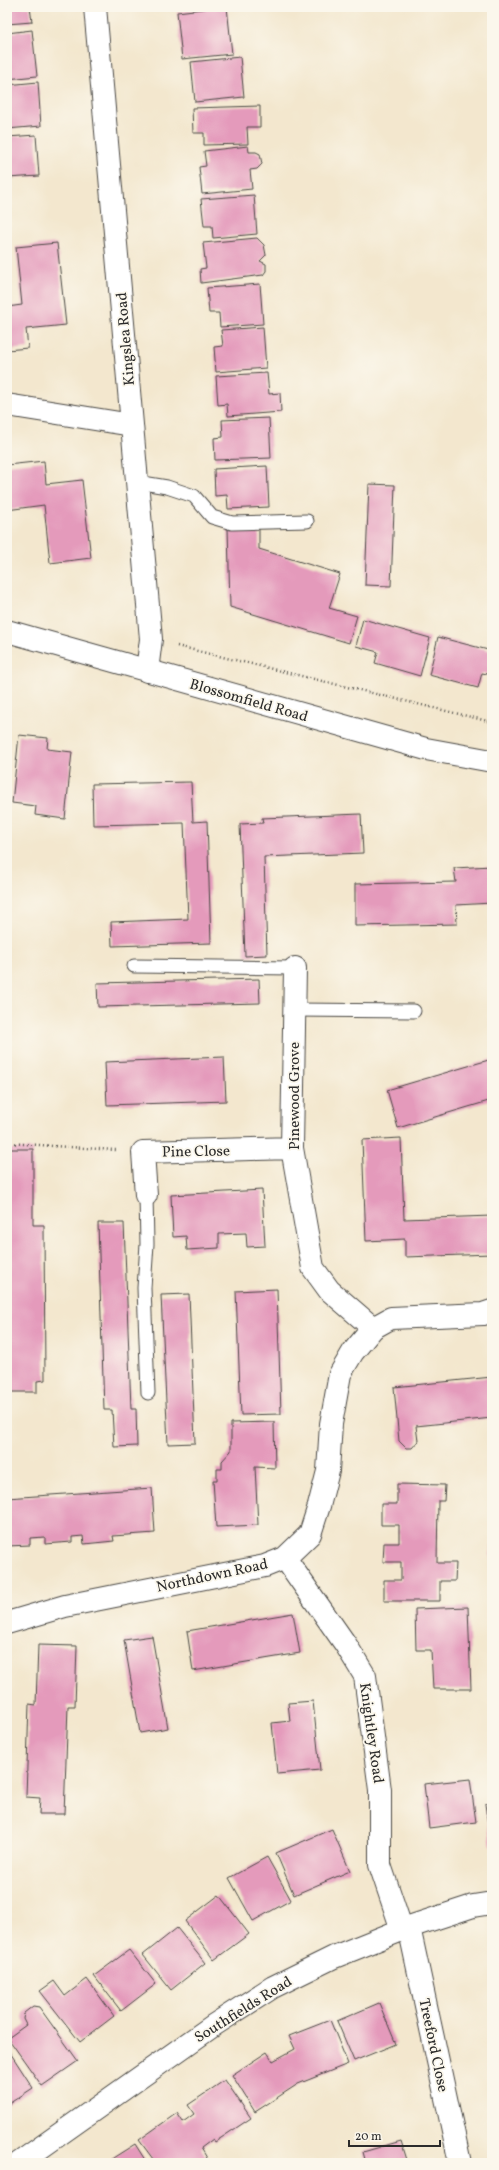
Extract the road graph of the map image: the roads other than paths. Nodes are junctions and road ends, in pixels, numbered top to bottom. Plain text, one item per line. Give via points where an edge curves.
1 (95, 7) edge
2 (7, 404) edge
3 (132, 425) junction
4 (137, 482) junction
5 (307, 522) dead end
6 (7, 631) edge
7 (147, 671) junction
8 (492, 761) edge
9 (134, 966) dead end
10 (295, 968) joint
11 (294, 1010) junction
12 (414, 1011) dead end
13 (292, 1148) junction
14 (146, 1195) joint
15 (492, 1311) edge
16 (372, 1328) junction
17 (148, 1392) dead end
18 (285, 1558) junction
19 (7, 1623) edge
20 (492, 1903) edge
21 (406, 1928) junction
22 (19, 2163) edge
23 (460, 2163) edge

1 - 3 street, Kingslea Road
2 - 3 street
3 - 4 street, Kingslea Road
4 - 5 lane via 167,487 194,496 212,517 232,523
4 - 7 street, Kingslea Road via 151,639
6 - 7 street, Blossomfield Road
7 - 8 street, Blossomfield Road via 426,749
9 - 10 lane
10 - 11 street, Pinewood Grove
11 - 12 lane
11 - 13 street, Pinewood Grove
13 - 14 street, Pine Close via 143,1152
13 - 16 street, Pinewood Grove via 313,1268 329,1290
14 - 17 lane via 147,1244 144,1288
15 - 16 street, Northdown Road via 483,1314 391,1318
16 - 18 street, Northdown Road via 352,1352 340,1374 331,1424 328,1471 310,1534
18 - 19 street, Northdown Road via 265,1566 65,1606
18 - 21 street, Knightley Road via 346,1645 364,1676 380,1790 380,1865
20 - 21 street, Southfields Road via 473,1906
21 - 22 street, Southfields Road via 334,1957 273,1987 214,2025
21 - 23 street, Treeford Close

